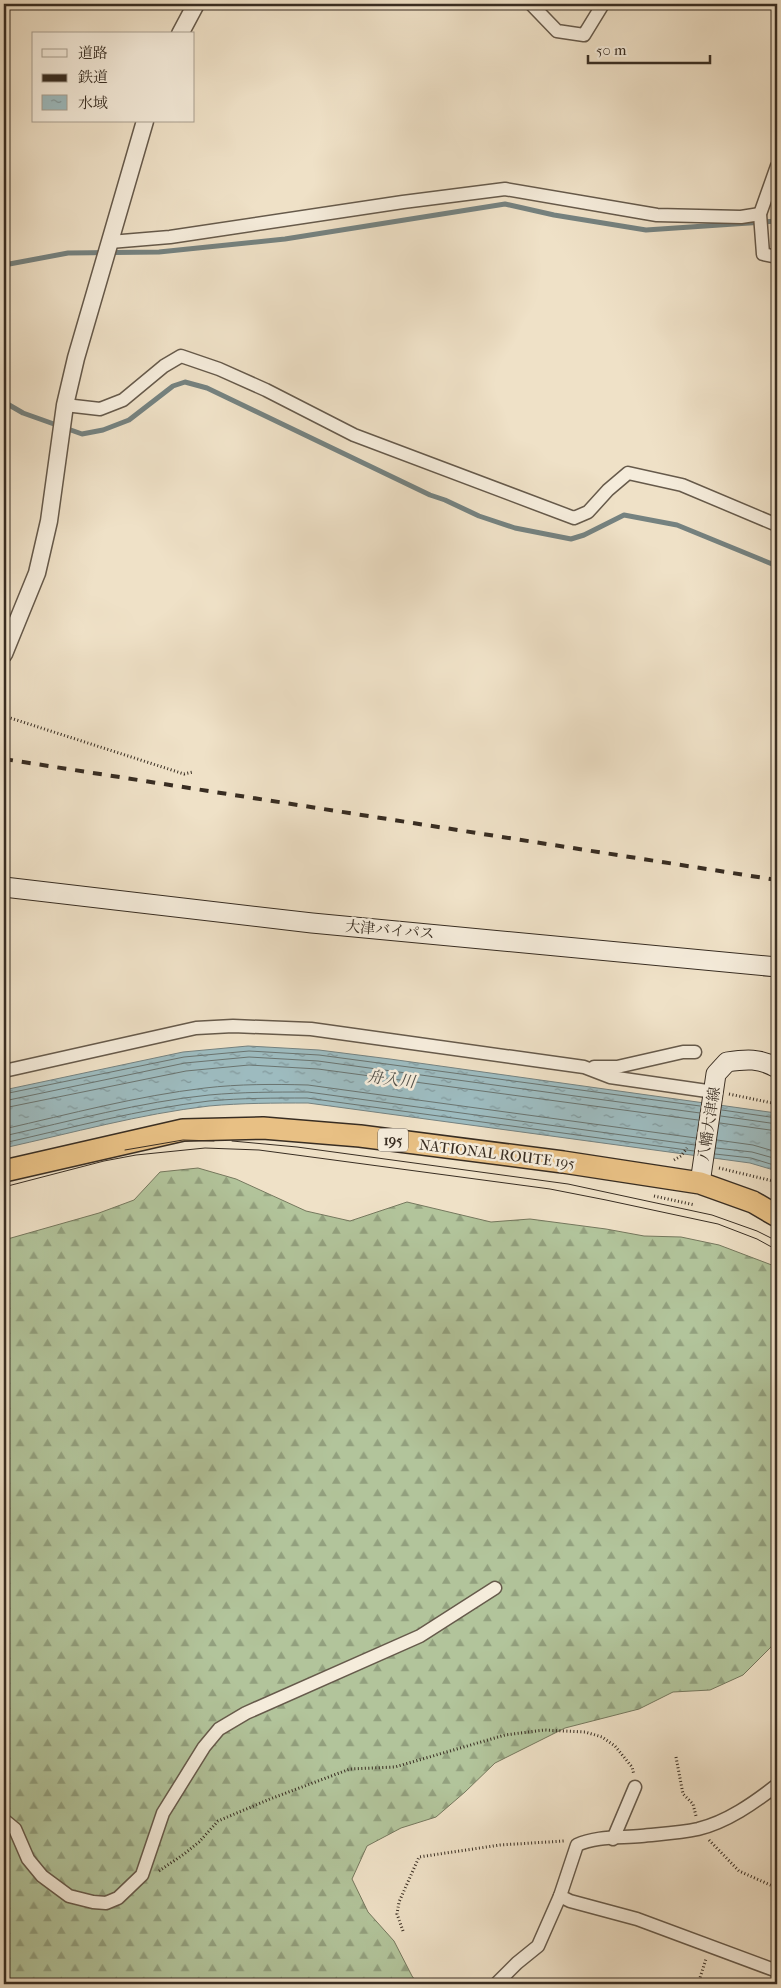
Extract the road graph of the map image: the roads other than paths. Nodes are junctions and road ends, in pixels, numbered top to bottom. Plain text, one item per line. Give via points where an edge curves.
1 (196, 4) edge
2 (531, 4) edge
3 (603, 4) edge
4 (181, 32) edge
5 (145, 122) edge
6 (777, 166) edge
7 (760, 214) junction
8 (110, 242) junction
9 (777, 257) edge
10 (64, 405) junction
11 (777, 525) edge
12 (4, 654) edge
13 (4, 887) edge
14 (777, 967) edge
15 (694, 1052) dead end
16 (584, 1067) junction
17 (777, 1068) edge
18 (4, 1071) edge
19 (713, 1095) junction
20 (702, 1169) junction
21 (4, 1171) edge
22 (777, 1216) edge
23 (495, 1588) dead end
24 (777, 1785) edge
25 (635, 1787) road end
26 (4, 1820) edge
27 (613, 1839) junction
28 (560, 1896) junction
29 (777, 1970) edge
30 (496, 1983) dead end

1 - 4 street
2 - 3 street via 557,31 584,36
5 - 8 street
6 - 7 street
7 - 8 street via 741,217 657,215 505,188 170,237
7 - 9 street via 763,254
8 - 10 street
10 - 11 street via 100,409 123,400 181,356 219,368 354,435 574,518 588,512 628,474 682,485
10 - 12 street via 49,521 39,564
13 - 14 main road, 大津バイパス via 312,923
15 - 16 street via 618,1067
16 - 18 street via 311,1029 233,1026 196,1028
16 - 19 street via 610,1076
17 - 19 main road, 八幡大津線 via 767,1062 750,1059 727,1062 716,1074
19 - 20 main road, 八幡大津線
20 - 21 highway, NATIONAL ROUTE 195 / 195 via 563,1162 360,1136 263,1128 183,1130
20 - 22 highway, NATIONAL ROUTE 195 / 195
23 - 26 street via 420,1636 246,1713 220,1729 204,1747 163,1813 142,1875 118,1898 92,1902 69,1896 42,1876 28,1859 15,1829
24 - 27 street via 750,1806 698,1829
25 - 27 street
27 - 28 street via 588,1840 577,1845
28 - 29 street via 570,1902 637,1919
28 - 30 street via 538,1946

